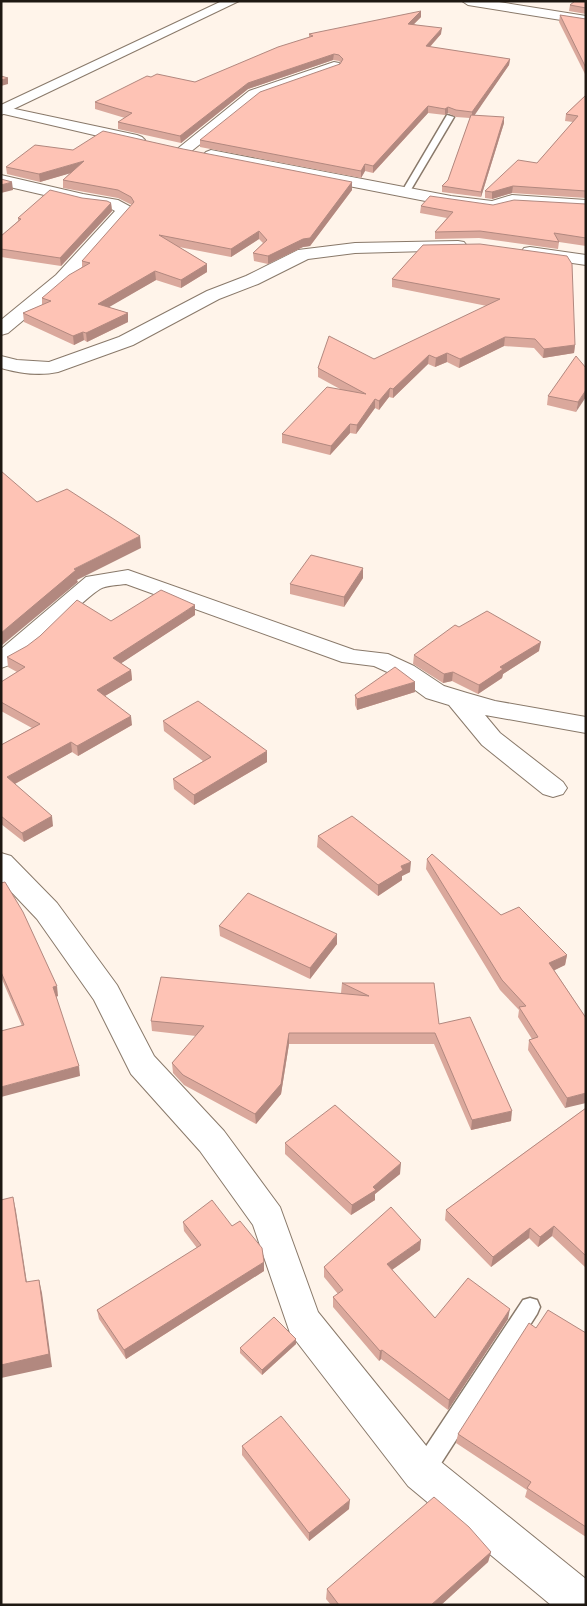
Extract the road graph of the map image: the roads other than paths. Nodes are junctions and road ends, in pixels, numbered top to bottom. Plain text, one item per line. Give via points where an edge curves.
1 (233, 1) edge
2 (468, 1) edge
3 (586, 20) edge
4 (334, 66) edge
5 (5, 107) edge
6 (450, 117) edge
7 (184, 150) junction
8 (1, 180) edge
9 (405, 193) junction
10 (586, 205) edge
11 (479, 245) edge
12 (518, 250) edge
13 (586, 260) edge
14 (1, 328) edge
15 (1, 362) edge
16 (1, 660) edge
17 (458, 699) junction
18 (586, 725) edge
19 (553, 788) dead end
20 (1, 863) edge
21 (530, 1307) dead end
22 (422, 1472) junction
23 (584, 1605) edge

1 - 5 main road
2 - 3 main road
4 - 7 main road via 254,94
5 - 7 main road
6 - 9 lane
7 - 9 main road
8 - 14 main road via 112,203 125,210 62,280
9 - 10 main road via 490,214 512,200
11 - 15 main road via 355,248 304,254 284,266 213,295 126,341 51,368
12 - 13 main road
16 - 17 main road via 94,582 128,577 351,657 379,659 405,670 435,692
17 - 18 main road via 494,709
17 - 19 main road via 491,739
20 - 22 main road via 47,911 106,993 142,1065 212,1141 268,1218 303,1322
21 - 22 lane
22 - 23 main road

